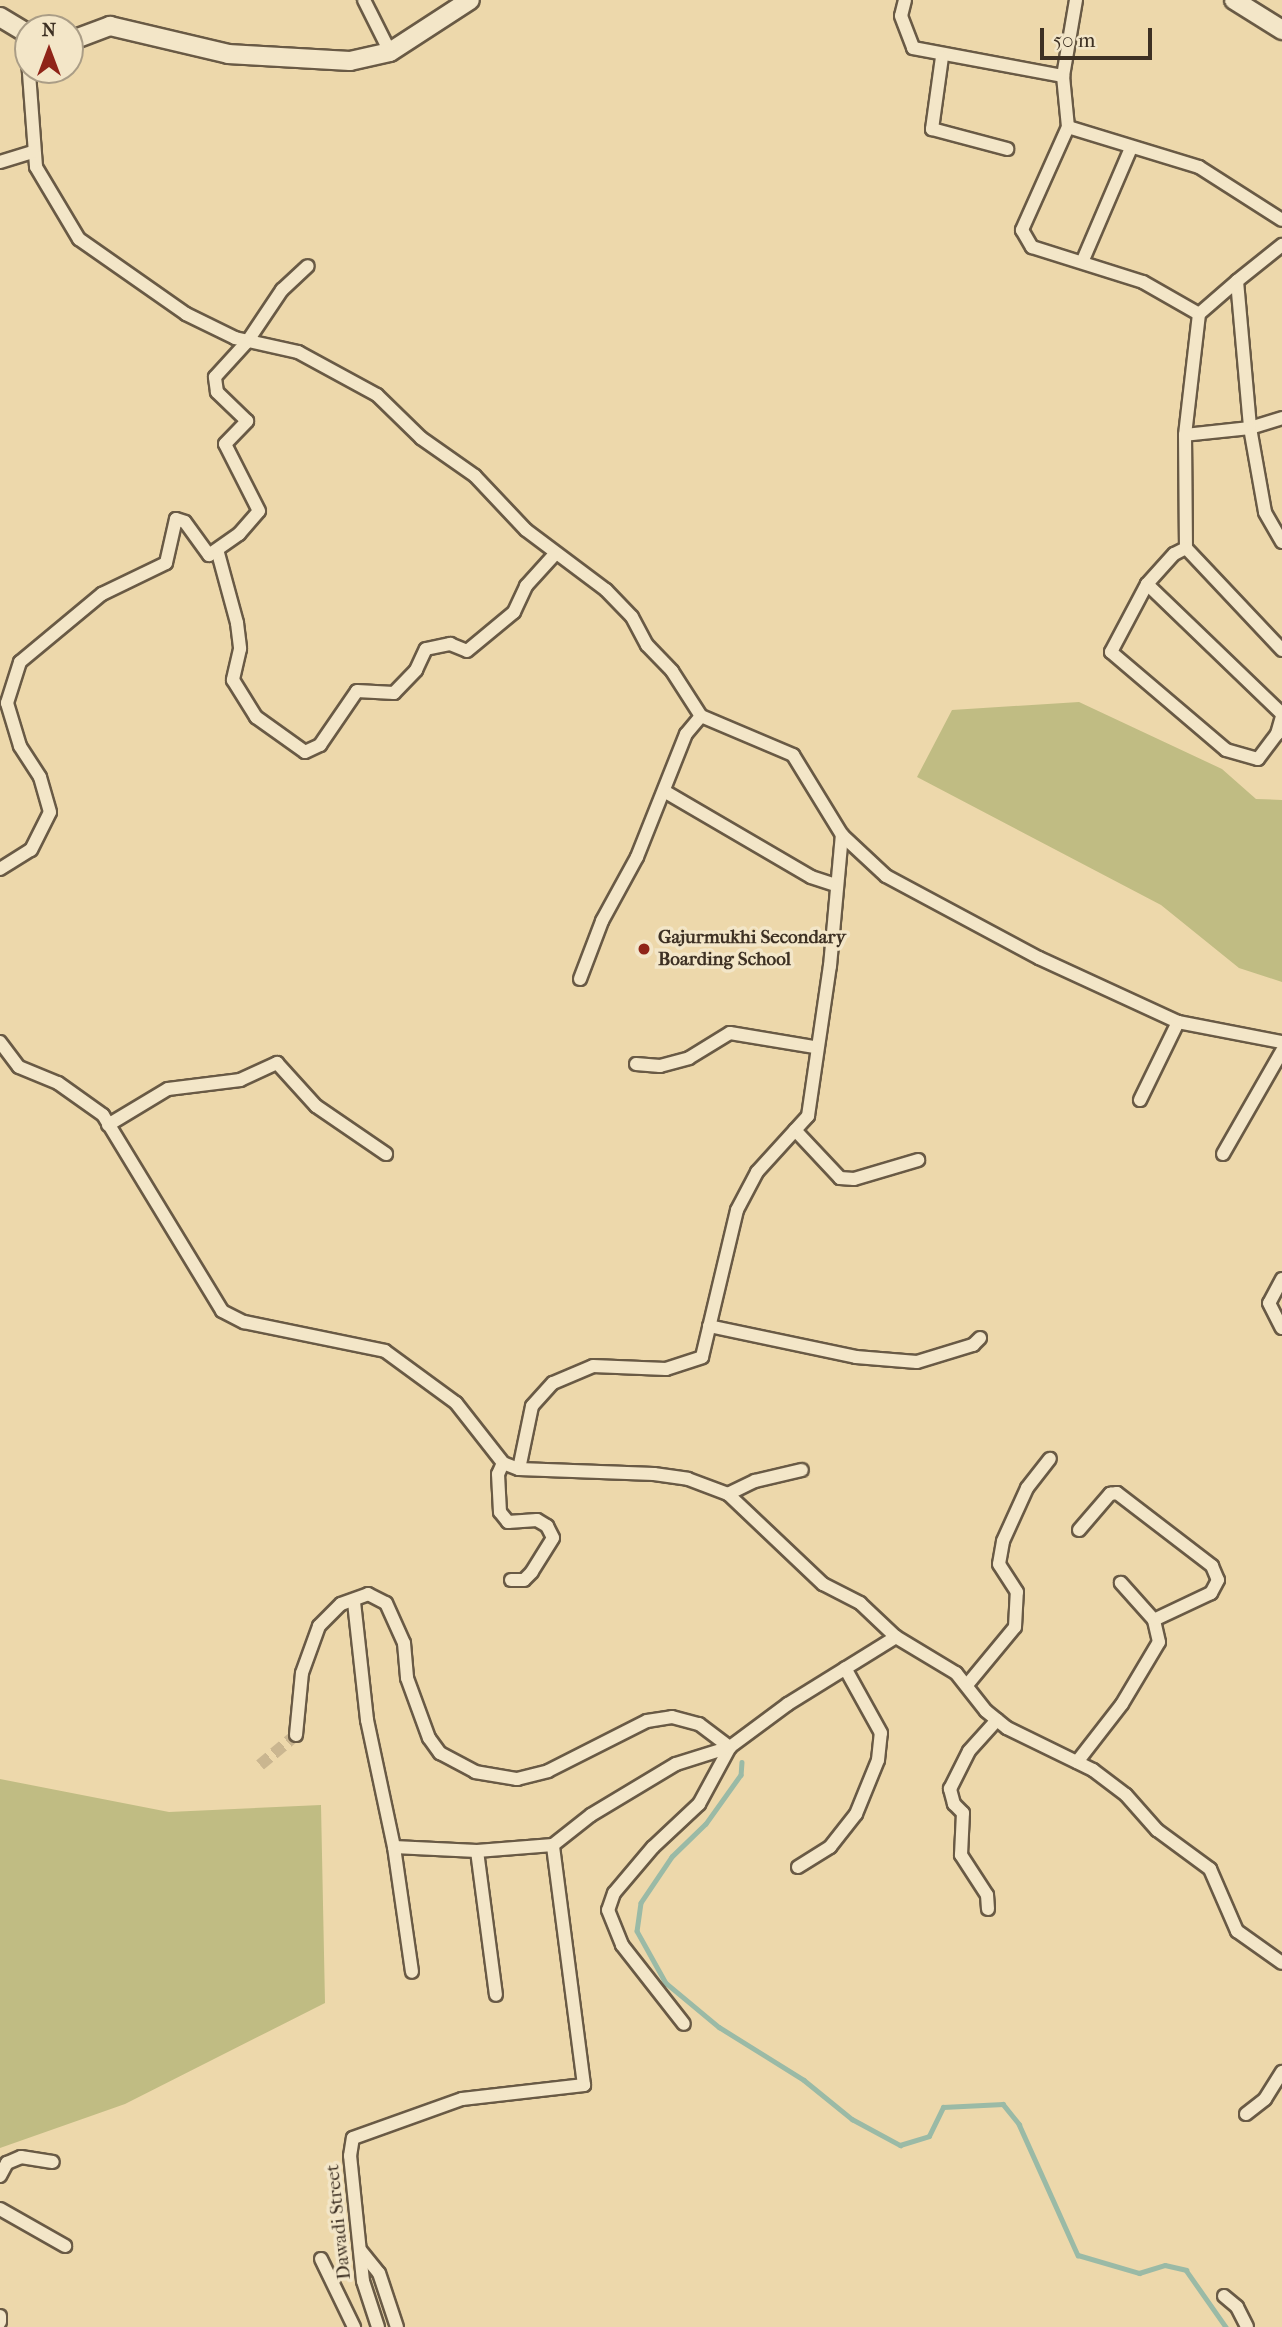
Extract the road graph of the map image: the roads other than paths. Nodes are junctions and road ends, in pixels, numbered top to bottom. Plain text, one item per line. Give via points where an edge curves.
1 (364, 0) edge
2 (470, 0) edge
3 (905, 0) edge
4 (1075, 0) edge
5 (1234, 0) edge
6 (1282, 30) edge
7 (84, 36) edge
8 (390, 52) junction
9 (942, 57) junction
10 (1063, 75) junction
11 (29, 84) edge
12 (1068, 127) junction
13 (1131, 148) junction
14 (1007, 149) dead end
15 (33, 152) junction
16 (0, 162) edge
17 (1282, 220) edge
18 (1282, 245) edge
19 (1083, 260) junction
20 (308, 266) dead end
21 (1237, 281) junction
22 (1199, 314) junction
23 (247, 342) junction
24 (1282, 418) edge
25 (1250, 428) junction
26 (1185, 435) junction
27 (1282, 542) edge
28 (1186, 548) junction
29 (218, 553) junction
30 (555, 554) junction
31 (1147, 584) junction
32 (1282, 650) edge
33 (1282, 715) edge
34 (701, 716) junction
35 (664, 791) junction
36 (842, 835) junction
37 (0, 869) edge
38 (835, 885) junction
39 (580, 979) dead end
40 (1178, 1021) junction
41 (0, 1042) edge
42 (1282, 1042) edge
43 (815, 1046) junction
44 (1282, 1051) edge
45 (636, 1064) dead end
46 (1140, 1100) dead end
47 (108, 1125) junction
48 (795, 1130) junction
49 (386, 1154) dead end
50 (1223, 1154) dead end
51 (918, 1160) dead end
52 (1282, 1279) edge
53 (709, 1326) junction
54 (1282, 1328) edge
55 (980, 1338) dead end
56 (1050, 1459) dead end
57 (503, 1462) junction
58 (519, 1469) junction
59 (802, 1471) dead end
60 (728, 1494) junction
61 (1079, 1530) dead end
62 (511, 1580) dead end
63 (1121, 1583) dead end
64 (354, 1602) junction
65 (1154, 1620) junction
66 (896, 1637) junction
67 (845, 1668) junction
68 (967, 1685) junction
69 (998, 1720) junction
70 (296, 1735) tunnel mouth
71 (730, 1747) junction
72 (1076, 1762) junction
73 (553, 1845) junction
74 (394, 1847) junction
75 (477, 1851) junction
76 (798, 1867) dead end
77 (988, 1909) dead end
78 (1282, 1964) edge
79 (412, 1972) dead end
80 (496, 1995) dead end
81 (684, 2024) dead end
82 (1282, 2072) edge
83 (1247, 2114) dead end
84 (53, 2162) dead end
85 (0, 2176) edge
86 (0, 2209) edge
87 (65, 2246) dead end
88 (361, 2251) junction
89 (321, 2259) dead end
90 (1224, 2296) dead end
91 (0, 2316) edge
92 (0, 2322) edge
93 (354, 2327) edge
94 (378, 2327) edge
95 (397, 2327) edge
96 (1247, 2327) edge

1 - 8 street
2 - 8 main road
3 - 9 street via 901,16 913,48
4 - 10 street
5 - 6 main road
7 - 8 main road via 110,26 228,54 337,61
9 - 10 street
9 - 14 street via 932,129
10 - 12 street
11 - 15 street
12 - 13 street
12 - 19 street via 1021,230 1032,247
13 - 17 street via 1199,167
13 - 19 street
15 - 16 street
15 - 23 street via 45,187 79,239 186,314
18 - 21 street
19 - 22 street via 1143,282
20 - 23 street via 282,290
21 - 22 street
21 - 25 street
22 - 26 street
23 - 29 street via 215,377 215,385 247,421 225,444 261,508
23 - 30 street via 284,346 368,389 421,438 475,476 501,508
24 - 25 street
25 - 26 street
25 - 27 street via 1265,512
26 - 28 street
28 - 31 street via 1174,554
28 - 32 street
29 - 30 street via 237,623 240,649 233,680 256,718 306,752 320,746 357,691 394,693 416,670 426,649 450,644 467,652 514,612 526,586
29 - 37 street via 209,555 185,522 176,520 166,563 102,594 20,662 7,703 20,746 40,777 50,812 31,850
30 - 34 street via 606,590 632,617 647,645 672,671
31 - 33 street
31 - 33 street via 1111,652 1226,750 1258,759 1277,734
34 - 35 street via 686,734
34 - 36 street via 793,755
35 - 38 street via 811,877
35 - 39 street via 637,857 602,921
36 - 38 street
36 - 40 street via 886,876 932,903
38 - 43 street via 830,967
40 - 42 street
40 - 46 street
41 - 47 street via 19,1067 58,1083 103,1115
43 - 45 street via 730,1033 689,1058 660,1066
43 - 48 street via 808,1116
44 - 50 street
47 - 49 street via 168,1090 240,1080 277,1063 316,1106
47 - 57 street via 222,1311 244,1322 385,1351 456,1404
48 - 51 street via 840,1178 853,1179
48 - 53 street via 757,1172 737,1210
52 - 54 street via 1269,1303
53 - 55 street via 856,1357 917,1362 972,1345
53 - 58 street via 702,1357 666,1368 593,1366 553,1383 532,1406
56 - 68 street via 1027,1488 1003,1541 999,1564 1017,1592 1015,1628
57 - 58 street
57 - 62 street via 498,1474 500,1512 508,1522 537,1520 553,1538 524,1580
58 - 60 street via 654,1474 688,1479
59 - 60 street via 755,1481
60 - 66 street via 823,1584 860,1603
61 - 65 street via 1110,1494 1117,1493 1212,1566 1218,1580 1211,1594
63 - 65 street
64 - 70 street via 341,1604 319,1626 302,1673
64 - 71 street via 368,1594 386,1603 404,1643 407,1678 429,1738 440,1753 475,1772 517,1779 548,1771 646,1721 672,1717 699,1724
64 - 74 street via 369,1732
65 - 72 street via 1159,1642 1155,1652
66 - 67 street
66 - 68 street
67 - 71 street
67 - 76 street via 881,1733 878,1760 856,1814 830,1847
68 - 69 street
69 - 72 street
69 - 77 street via 970,1751 950,1789 954,1804 963,1812 961,1855 987,1895
71 - 73 street via 676,1764 591,1815
71 - 81 street via 699,1804 653,1847 614,1893 608,1910 622,1945
72 - 78 street via 1126,1795 1157,1830 1210,1869 1237,1931
73 - 75 street
73 - 88 street, Dawadi Street via 582,2088 462,2099 353,2138 350,2156
74 - 75 street
74 - 79 street
75 - 80 street
82 - 83 street via 1265,2099
84 - 85 street via 21,2157 7,2163
86 - 87 street
88 - 94 street, Dawadi Street via 363,2281
88 - 95 street via 379,2273
89 - 93 street
90 - 96 street via 1237,2307
91 - 92 street

